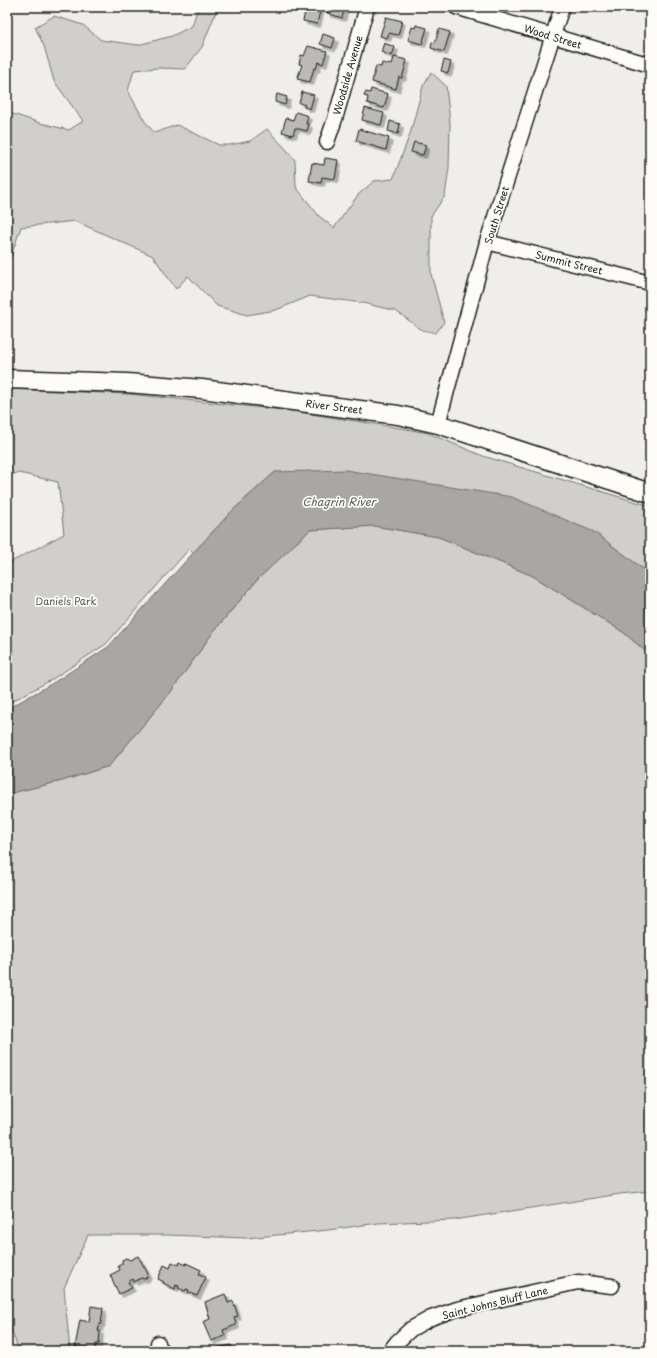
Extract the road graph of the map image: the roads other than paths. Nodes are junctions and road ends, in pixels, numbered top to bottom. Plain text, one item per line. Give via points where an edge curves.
1 (367, 7) edge
2 (456, 7) edge
3 (562, 7) edge
4 (553, 36) junction
5 (650, 65) edge
6 (327, 142) dead end
7 (488, 242) junction
8 (650, 283) edge
9 (7, 379) edge
10 (438, 424) junction
11 (650, 493) edge
12 (612, 1286) dead end
13 (390, 1351) edge

1 - 6 street, Woodside Avenue
2 - 4 street, Wood Street
3 - 4 street, South Street
4 - 5 street, Wood Street
4 - 7 street, South Street
7 - 8 street, Summit Street
7 - 10 street, South Street
9 - 10 main road, River Street via 127,383 202,389 398,415
10 - 11 main road, River Street
12 - 13 street, Saint Johns Bluff Lane via 578,1282 457,1310 431,1318 411,1329

